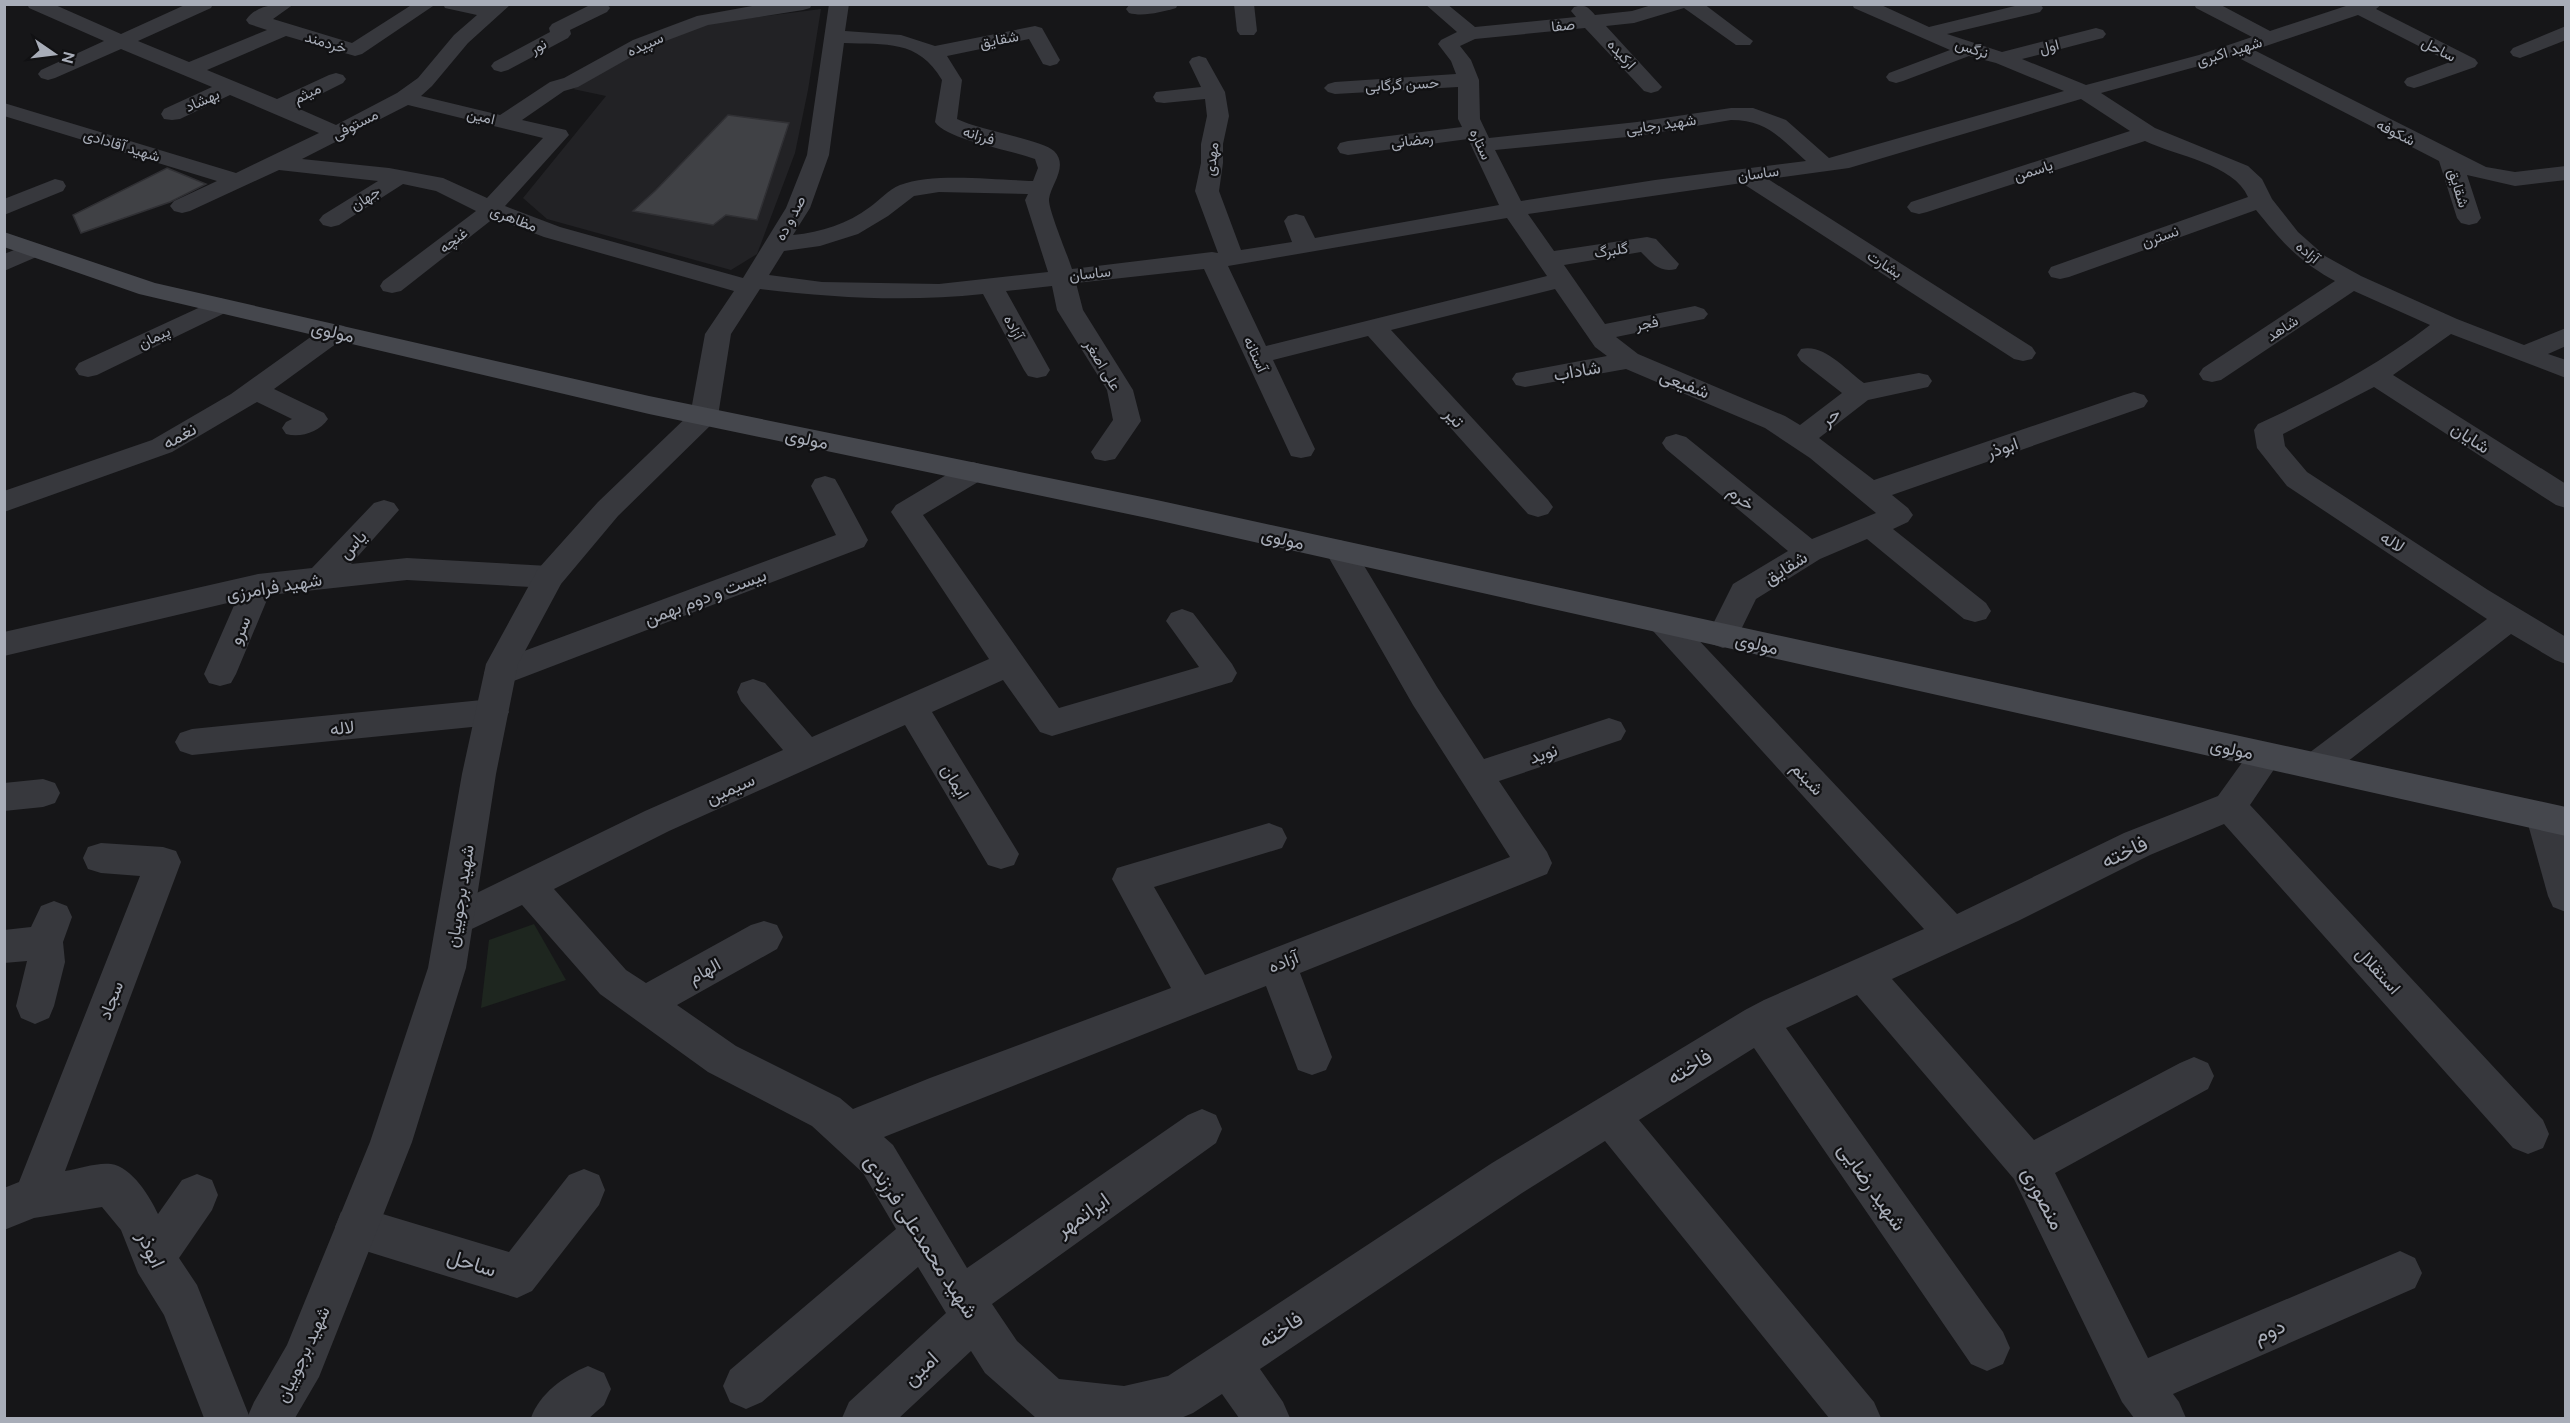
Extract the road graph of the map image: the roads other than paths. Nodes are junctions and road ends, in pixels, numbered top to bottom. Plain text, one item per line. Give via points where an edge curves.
1 (36, 4) edge
2 (204, 4) edge
3 (285, 4) edge
4 (427, 4) edge
5 (452, 4) edge
6 (803, 4) edge
7 (839, 4) edge
8 (1169, 4) edge
9 (1244, 4) edge
10 (1434, 4) edge
11 (1574, 4) edge
12 (1678, 4) edge
13 (1692, 4) edge
14 (1896, 4) edge
15 (2203, 4) edge
16 (1868, 7) edge
17 (2366, 7) edge
18 (497, 8) edge
19 (603, 8) edge
20 (2033, 8) dead end
21 (1136, 9) dead end
22 (1593, 22) junction
23 (285, 29) junction
24 (1247, 31) dead end
25 (2565, 32) edge
26 (1471, 33) junction
27 (1928, 33) junction
28 (2096, 34) dead end
29 (835, 37) junction
30 (2268, 38) junction
31 (1743, 41) dead end
32 (121, 42) junction
33 (1448, 44) joint
34 (1970, 49) junction
35 (2236, 49) junction
36 (2520, 52) dead end
37 (931, 53) junction
38 (2002, 58) junction
39 (1050, 60) dead end
40 (1199, 62) dead end
41 (501, 66) dead end
42 (191, 69) junction
43 (48, 74) dead end
44 (1896, 77) dead end
45 (336, 79) dead end
46 (1469, 80) junction
47 (2414, 82) dead end
48 (232, 86) junction
49 (1651, 87) dead end
50 (1335, 88) dead end
51 (2083, 91) junction
52 (1214, 92) junction
53 (1982, 96) dead end
54 (1164, 97) dead end
55 (405, 98) junction
56 (278, 107) junction
57 (4, 110) edge
58 (1930, 111) dead end
59 (2010, 111) junction
60 (172, 114) dead end
61 (503, 122) junction
62 (1957, 128) junction
63 (2147, 133) junction
64 (338, 134) junction
65 (558, 135) joint
66 (1478, 139) junction
67 (1348, 148) dead end
68 (2450, 159) junction
69 (277, 163) junction
70 (1824, 165) junction
71 (2565, 172) edge
72 (1746, 175) junction
73 (399, 177) junction
74 (239, 181) junction
75 (55, 186) dead end
76 (1042, 188) junction
77 (2261, 200) junction
78 (182, 206) dead end
79 (1919, 207) dead end
80 (4, 208) edge
81 (490, 209) junction
82 (1513, 209) junction
83 (2469, 218) dead end
84 (331, 220) dead end
85 (1296, 221) dead end
86 (4, 239) edge
87 (776, 245) junction
88 (1306, 246) junction
89 (32, 250) junction
90 (1222, 259) junction
91 (4, 264) edge
92 (1666, 264) dead end
93 (1554, 270) junction
94 (2060, 272) dead end
95 (1062, 276) junction
96 (2352, 281) junction
97 (751, 284) junction
98 (990, 284) junction
99 (392, 286) dead end
100 (220, 306) junction
101 (1695, 314) dead end
102 (2448, 324) junction
103 (1373, 326) junction
104 (335, 332) junction
105 (1598, 333) junction
106 (2565, 336) edge
107 (2023, 352) dead end
108 (2525, 354) junction
109 (1810, 355) dead end
110 (1257, 356) junction
111 (1629, 360) junction
112 (88, 369) dead end
113 (1037, 370) dead end
114 (2565, 370) edge
115 (2212, 374) dead end
116 (2376, 376) junction
117 (1525, 379) dead end
118 (1919, 381) dead end
119 (255, 390) junction
120 (1859, 393) junction
121 (2134, 401) dead end
122 (704, 417) junction
123 (296, 428) dead end
124 (1800, 438) junction
125 (1676, 443) dead end
126 (1300, 449) dead end
127 (1105, 452) dead end
128 (973, 472) junction
129 (825, 486) dead end
130 (1870, 492) junction
131 (2565, 498) edge
132 (4, 502) edge
133 (1538, 507) dead end
134 (384, 510) dead end
135 (1898, 515) joint
136 (1870, 526) junction
137 (1340, 551) junction
138 (1809, 552) junction
139 (549, 577) junction
140 (320, 579) junction
141 (258, 585) junction
142 (1975, 610) dead end
143 (2510, 618) junction
144 (1182, 621) dead end
145 (1664, 623) junction
146 (1723, 636) junction
147 (15, 640) edge
148 (2565, 652) edge
149 (4, 663) edge
150 (1009, 664) junction
151 (500, 672) junction
152 (220, 674) dead end
153 (753, 692) dead end
154 (912, 707) junction
155 (492, 712) junction
156 (1609, 731) dead end
157 (192, 742) dead end
158 (806, 754) junction
159 (2266, 756) junction
160 (2317, 766) junction
161 (1476, 775) junction
162 (43, 793) dead end
163 (4, 797) edge
164 (2230, 806) junction
165 (2555, 819) edge
166 (1269, 838) dead end
167 (1001, 854) dead end
168 (100, 858) dead end
169 (527, 885) junction
170 (2565, 896) edge
171 (455, 921) junction
172 (1952, 934) junction
173 (764, 937) dead end
174 (4, 947) edge
175 (1277, 963) junction
176 (1864, 975) junction
177 (1196, 996) junction
178 (644, 1004) junction
179 (35, 1006) dead end
180 (1759, 1023) junction
181 (1312, 1057) dead end
182 (2194, 1076) dead end
183 (1610, 1115) junction
184 (1202, 1130) dead end
185 (848, 1132) junction
186 (2528, 1134) dead end
187 (2029, 1165) junction
188 (584, 1190) dead end
189 (197, 1195) dead end
190 (19, 1203) edge
191 (356, 1227) junction
192 (922, 1235) junction
193 (153, 1258) junction
194 (2400, 1273) dead end
195 (968, 1308) junction
196 (1987, 1348) dead end
197 (1228, 1363) junction
198 (746, 1386) dead end
199 (588, 1389) dead end
200 (2150, 1402) edge
201 (1124, 1408) joint
202 (1073, 1411) edge
203 (227, 1419) edge
204 (270, 1419) edge
205 (554, 1419) edge
206 (865, 1419) edge
207 (1266, 1419) edge
208 (1858, 1419) edge

1 - 32 street
2 - 32 street
3 - 23 street, خردمند via 256,20
4 - 23 street, خردمند via 355,50
5 - 18 street
6 - 61 street, سپیده via 704,20 640,44 572,83 557,86
7 - 29 street, صد و ده
8 - 21 street
9 - 24 street
10 - 26 street
11 - 22 street, ارکیده
12 - 22 street, صفا via 1634,17
13 - 31 street
14 - 16 street
15 - 30 street
16 - 27 street, نرگس
17 - 30 street, شهید اکبری
17 - 47 street, ساحل via 2468,63
18 - 55 street, مستوفی via 461,39 425,82
19 - 41 street, نور via 559,28 561,34
20 - 27 street
22 - 26 street, صفا
22 - 49 street, ارکیده
23 - 42 street, خردمند
25 - 36 street
26 - 33 street, صفا
27 - 34 street, نرگس
28 - 38 street, اول
29 - 37 street, فرزانه via 920,44
29 - 87 street, صد و ده via 818,155 798,208
30 - 35 street, شهید اکبری
32 - 42 street
32 - 43 street
33 - 46 street, ستاره via 1461,60
34 - 38 street, نرگس
34 - 44 street
35 - 51 street, شهید اکبری
35 - 68 street, شکوفه
37 - 39 street, شقایق via 1035,32
37 - 76 street, فرزانه via 938,57 952,80 946,122 963,132 1032,148 1045,155 1049,168
38 - 51 street, نرگس
40 - 52 street, مهدی
42 - 48 street
45 - 56 street, میثم
46 - 50 street, حسن گرگابی
46 - 66 street, ستاره via 1469,119
48 - 56 street
48 - 60 street, بهشاد
51 - 59 street, ساسان
51 - 63 street, آزاده
52 - 54 street
52 - 90 street, مهدی via 1218,116 1207,190
53 - 59 street
55 - 61 street, امین
55 - 64 street, مستوفی
56 - 64 street
57 - 74 street, شهید آقادادی
58 - 62 street
59 - 62 street, ساسان
61 - 65 street, امین
62 - 70 street, ساسان via 1892,138 1841,163
63 - 77 street, آزاده via 2240,171 2254,184
63 - 79 street, یاسمن
64 - 69 street, مستوفی
65 - 81 street, غنچه
66 - 67 street, رمضانی
66 - 70 street, شهید رجایی via 1637,129 1753,114 1778,125
66 - 82 street, ستاره
68 - 71 street, شکوفه via 2480,173 2516,179
68 - 83 street, شقایق
69 - 73 street, مظاهری
69 - 74 street, مستوفی
70 - 72 street, ساسان
72 - 82 street, ساسان
72 - 107 street, بشارت
73 - 81 street, مظاهری via 443,185
73 - 84 street, جهان
74 - 78 street, مستوفی
75 - 80 street
76 - 87 street via 939,185 933,180 907,190 850,229 820,239
76 - 95 street, فرزانه via 1037,200
77 - 94 street, نسترن
77 - 96 street, آزاده via 2290,237 2316,261
81 - 97 street, مظاهری via 552,232
81 - 99 street, غنچه
82 - 88 street, ساسان via 1431,233
82 - 93 street, شفیعی
85 - 88 street
86 - 89 main road, مولوی
87 - 97 street, صد و ده
88 - 90 street, ساسان
89 - 91 street
89 - 100 main road, مولوی via 148,289
90 - 95 street, ساسان
90 - 110 street, آستانه
92 - 93 street, گلبرگ via 1647,244
93 - 103 street
93 - 105 street, شفیعی
95 - 98 street, ساسان
95 - 127 street, علی اصغر via 1070,310 1120,390 1127,421
96 - 102 street, آزاده
96 - 115 street, شاهد
97 - 98 street, ساسان via 939,291
97 - 122 street, صد و ده via 718,334
98 - 113 street, آزاده
100 - 104 main road, مولوی
100 - 112 street, پیمان
101 - 105 street, فجر
102 - 108 street, آزاده
102 - 116 street, لاله
103 - 110 street
103 - 133 street, تیر
104 - 119 street, نغمه
104 - 122 main road, مولوی
105 - 111 street, شفیعی
106 - 108 street
108 - 114 street, آزاده
109 - 120 street, حر
110 - 126 street, آستانه
111 - 117 street, شاداب
111 - 124 street, شفیعی via 1776,422
116 - 131 street, شایان
116 - 143 street, لاله via 2268,430 2271,448 2297,478
118 - 120 street, حر
119 - 123 street via 314,418
119 - 132 street, نغمه via 162,446
120 - 124 street, حر
121 - 130 street, ابوذر
122 - 128 main road, مولوی
122 - 139 street, شهید برجوییان via 608,509
124 - 130 street, شفیعی
125 - 138 street, خرم
128 - 137 main road, مولوی
128 - 150 street via 906,512
129 - 151 street, بیست و دوم بهمن via 853,540
130 - 135 street, شفیعی
134 - 140 street, یاس
135 - 136 street, شقایق
136 - 138 street, شقایق
136 - 142 street
137 - 145 main road, مولوی
137 - 161 street, آزاده
138 - 146 street, شقایق via 1744,592
139 - 140 street, شهید فرامرزی via 407,569
139 - 151 street, شهید برجوییان
140 - 141 street, شهید فرامرزی
141 - 147 street, شهید فرامرزی
141 - 152 street, سرو
143 - 148 street
143 - 160 street
144 - 150 street via 1221,673 1052,723
145 - 146 main road, مولوی
145 - 172 street, شبنم
146 - 159 main road, مولوی
147 - 149 street
150 - 154 street, سیمین
151 - 155 street, شهید برجوییان
153 - 158 street
154 - 158 street, سیمین
154 - 167 street, ایمان
155 - 157 street, لاله
155 - 171 street, شهید برجوییان
156 - 161 street, نوید
158 - 169 street, سیمین
159 - 160 main road, مولوی
159 - 164 street
160 - 165 main road, مولوی
161 - 175 street, آزاده via 1534,863
162 - 163 street
164 - 172 street, فاخته via 2137,844
164 - 186 street, استقلال
165 - 170 street
166 - 177 street via 1130,879
168 - 190 street, سجاد via 163,862
169 - 171 street, سیمین
169 - 178 street, شهید محمدعلی فرزندی via 613,982
171 - 191 street, شهید برجوییان via 444,979 391,1142
172 - 176 street, فاخته
173 - 178 street, الهام
174 - 179 street via 49,930
175 - 177 street, آزاده
175 - 181 street
176 - 180 street, فاخته
176 - 187 street, منصوری
177 - 185 street, آزاده
178 - 185 street, شهید محمدعلی فرزندی via 722,1059 826,1112
180 - 183 street, فاخته
180 - 196 street, شهید رضایی
182 - 187 street
183 - 197 street, فاخته via 1507,1178
183 - 208 street
184 - 195 street, ایرانمهر
185 - 192 street, شهید محمدعلی فرزندی via 878,1159
187 - 200 street, منصوری
188 - 191 street, ساحل via 517,1276
189 - 193 street
190 - 193 street, ابوذر via 111,1185 137,1216
191 - 204 street, شهید برجوییان via 303,1361
192 - 195 street, شهید محمدعلی فرزندی
192 - 198 street
193 - 203 street, ابوذر via 181,1301
194 - 200 street, دوم
195 - 202 street, شهید محمدعلی فرزندی via 1001,1357 1049,1401
195 - 206 street, امین
197 - 201 street, فاخته via 1177,1397
197 - 207 street
199 - 205 street
201 - 202 street, شهید محمدعلی فرزندی

